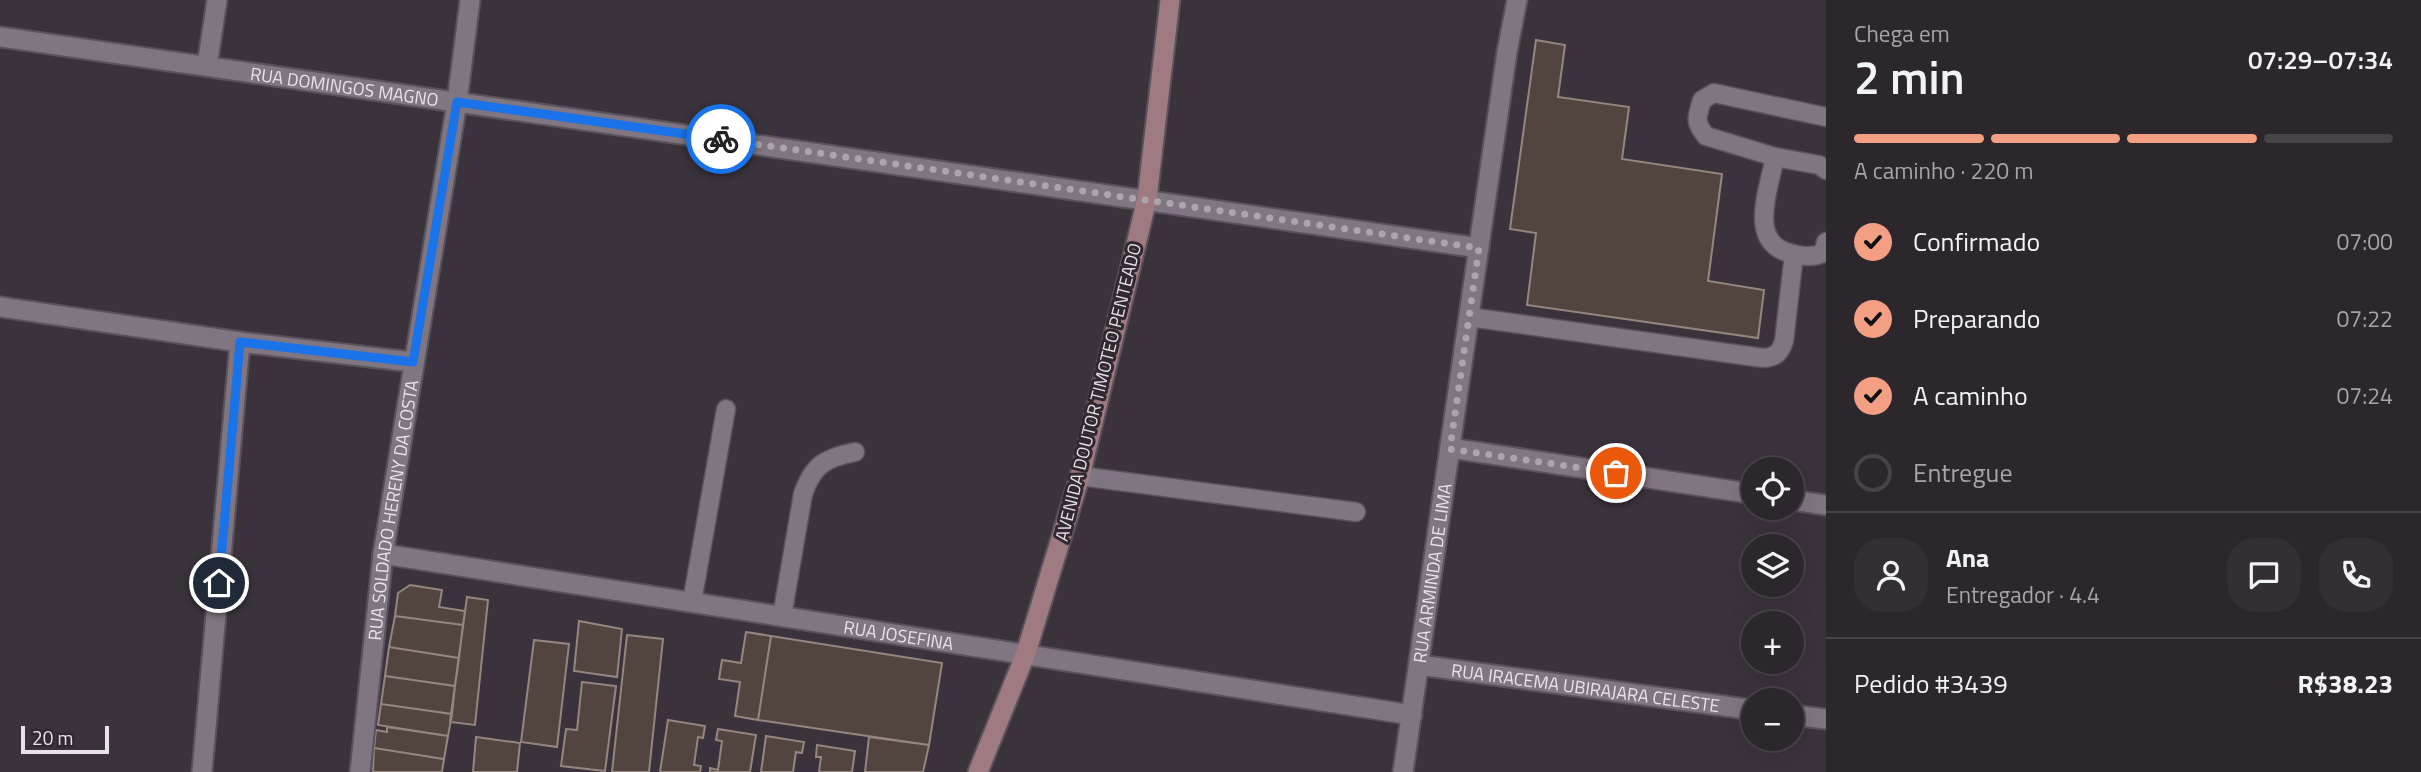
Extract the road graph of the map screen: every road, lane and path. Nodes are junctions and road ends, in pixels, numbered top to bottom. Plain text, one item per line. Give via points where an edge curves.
1 (217, 0) edge
2 (470, 0) edge
3 (1170, 0) edge
4 (1517, 0) edge
5 (0, 37) edge
6 (207, 66) junction
7 (457, 102) junction
8 (1826, 117) edge
9 (1775, 157) junction
10 (1826, 170) edge
11 (1147, 199) junction
12 (1826, 242) edge
13 (1479, 248) junction
14 (1794, 254) junction
15 (0, 307) edge
16 (1469, 317) junction
17 (240, 342) junction
18 (413, 362) junction
19 (726, 409) dead end
20 (1450, 449) junction
21 (855, 452) dead end
22 (1080, 476) junction
23 (1741, 492) edge
24 (1804, 501) edge
25 (1826, 505) edge
26 (1356, 512) dead end
27 (383, 554) junction
28 (692, 602) junction
29 (782, 616) junction
30 (1026, 653) junction
31 (1419, 665) junction
32 (1741, 708) edge
33 (1412, 715) junction
34 (1804, 716) edge
35 (1826, 719) edge
36 (202, 772) edge
37 (360, 772) edge
38 (978, 772) edge
39 (1403, 772) edge

1 - 6 street
2 - 7 street, RUA SOLDADO HERENY DA COSTA
3 - 11 main road, AVENIDA DOUTOR TIMOTEO PENTEADO
4 - 13 street, RUA ARMINDA DE LIMA
5 - 6 street, RUA DOMINGOS MAGNO
6 - 7 street, RUA DOMINGOS MAGNO
7 - 11 street, RUA DOMINGOS MAGNO
7 - 18 street, RUA SOLDADO HERENY DA COSTA
8 - 9 lane via 1714,93 1702,100 1697,118 1706,136
9 - 10 lane
9 - 14 lane via 1763,226 1771,244
11 - 13 street, RUA DOMINGOS MAGNO
11 - 22 main road, AVENIDA DOUTOR TIMOTEO PENTEADO
12 - 14 lane via 1823,253 1816,257
13 - 16 street, RUA ARMINDA DE LIMA
14 - 16 lane via 1784,341 1773,357
15 - 17 street
16 - 20 street, RUA ARMINDA DE LIMA
17 - 18 street
17 - 36 street
18 - 27 street, RUA SOLDADO HERENY DA COSTA
19 - 28 lane
20 - 23 street
20 - 31 street, RUA ARMINDA DE LIMA
21 - 29 lane via 819,464 808,478
22 - 26 lane
22 - 30 main road, AVENIDA DOUTOR TIMOTEO PENTEADO
24 - 25 street
27 - 28 street, RUA JOSEFINA
27 - 37 street, RUA SOLDADO HERENY DA COSTA
28 - 29 street, RUA JOSEFINA
29 - 30 street, RUA JOSEFINA
30 - 33 street, RUA JOSEFINA
30 - 38 main road, AVENIDA DOUTOR TIMOTEO PENTEADO
31 - 32 street, RUA IRACEMA UBIRAJARA CELESTE
31 - 33 street, RUA ARMINDA DE LIMA
33 - 39 street, RUA ARMINDA DE LIMA
34 - 35 street

